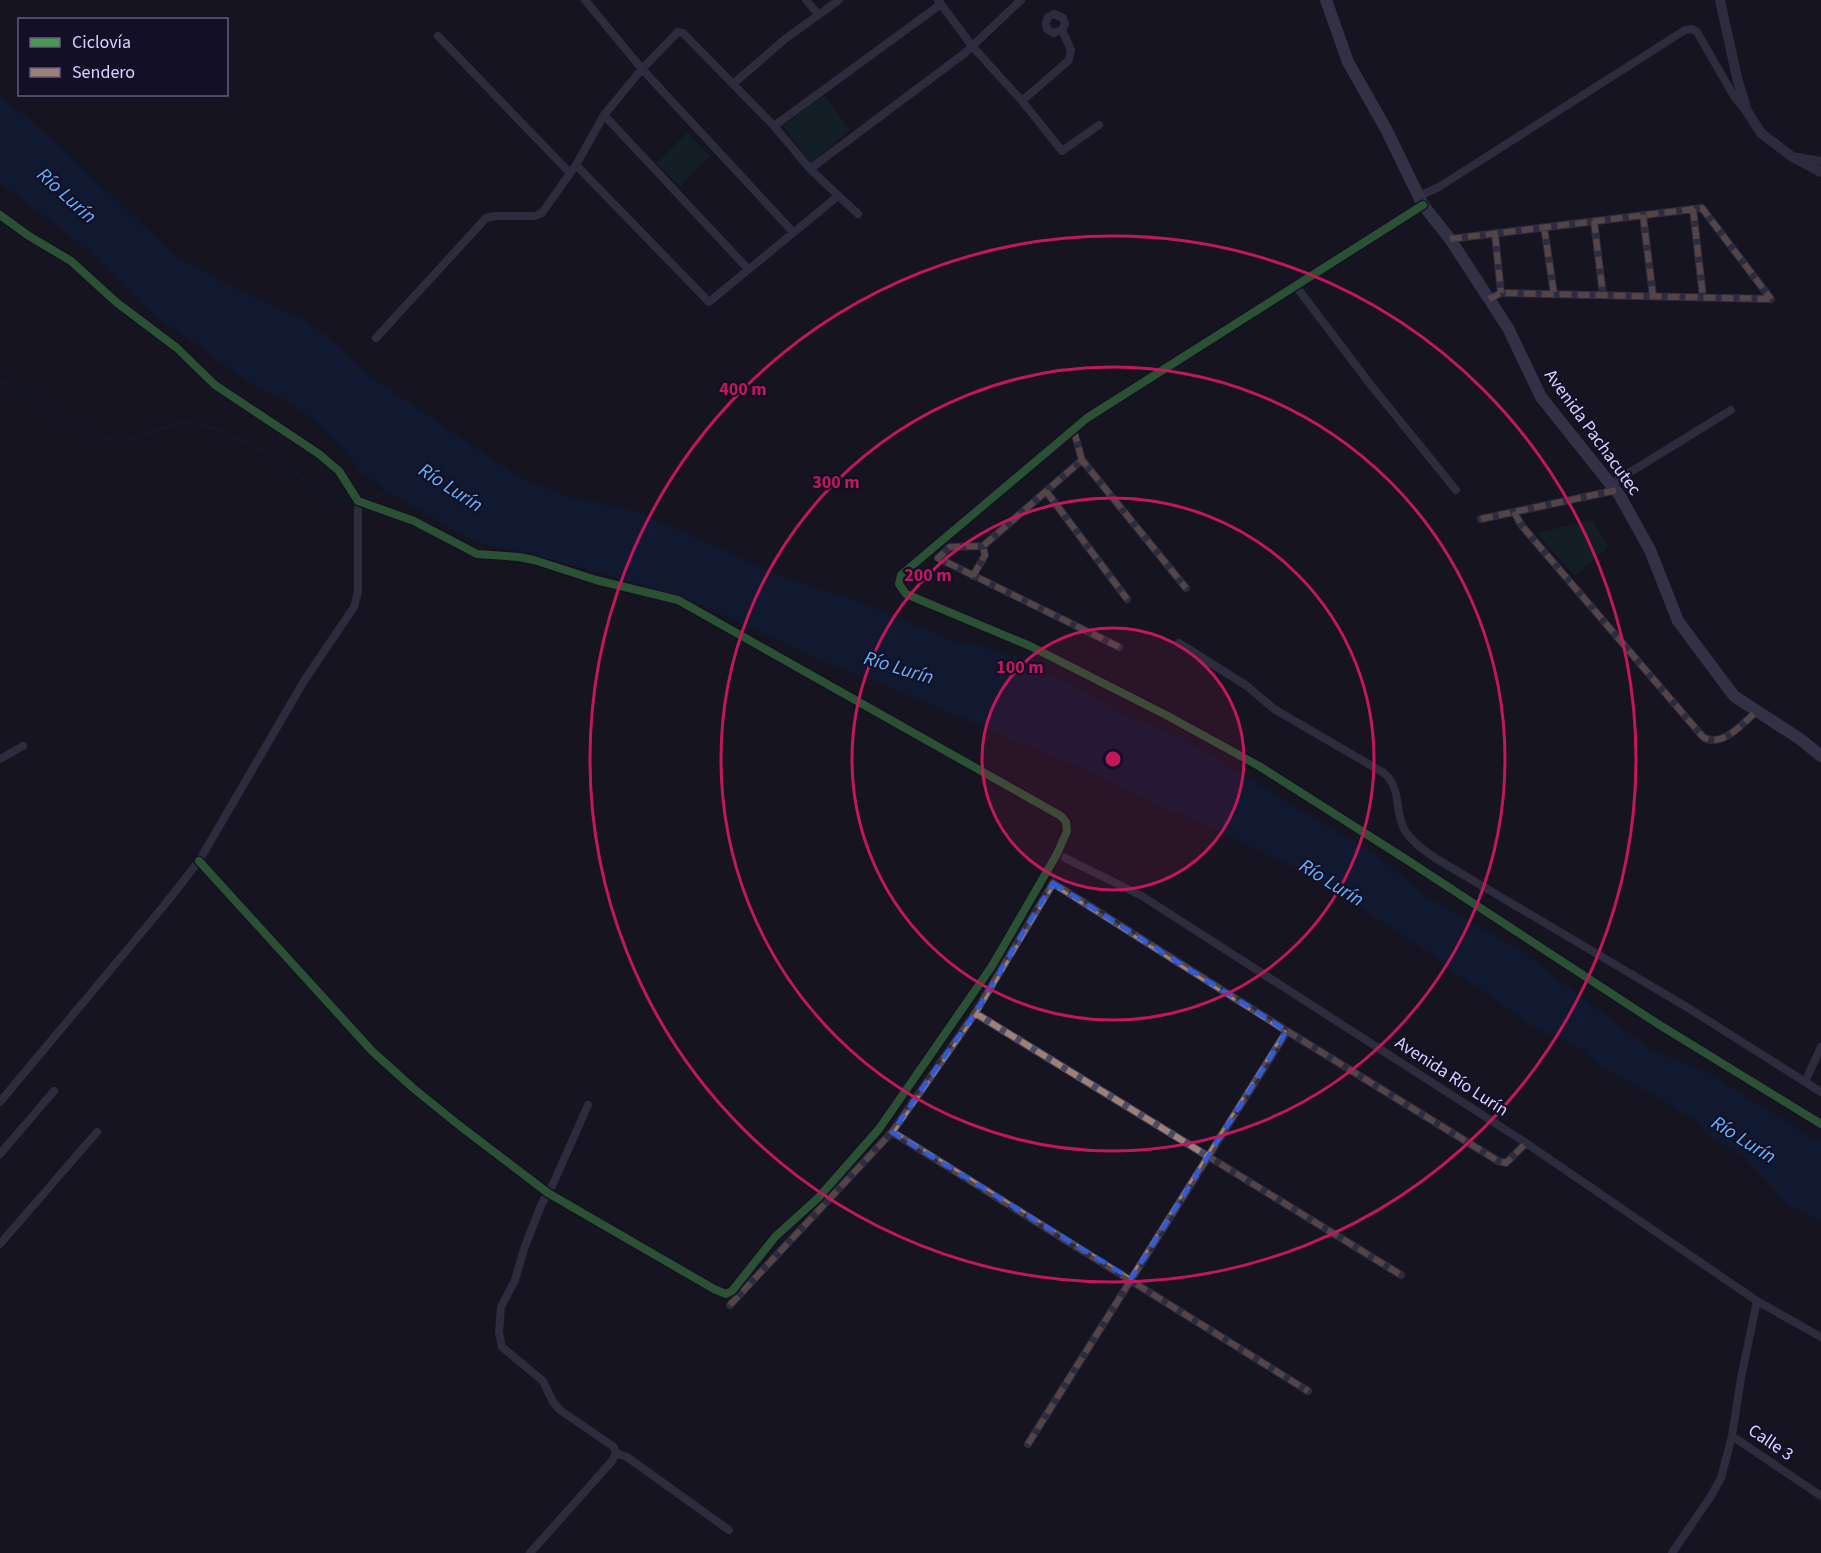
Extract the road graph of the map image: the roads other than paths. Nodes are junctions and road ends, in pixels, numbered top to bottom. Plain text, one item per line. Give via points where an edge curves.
1 (585, 0) edge
2 (806, 0) edge
3 (839, 0) edge
4 (1021, 0) edge
5 (1326, 0) edge
6 (1720, 0) edge
7 (940, 2) edge
8 (818, 14) junction
9 (1062, 30) dead end
10 (438, 36) dead end
11 (972, 46) junction
12 (642, 69) junction
13 (733, 84) junction
14 (1022, 101) junction
15 (1747, 111) junction
16 (604, 115) junction
17 (1099, 125) dead end
18 (774, 126) junction
19 (1791, 156) junction
20 (1821, 161) edge
21 (576, 165) junction
22 (810, 168) junction
23 (1821, 172) edge
24 (570, 173) junction
25 (838, 196) junction
26 (1421, 200) junction
27 (1693, 209) junction
28 (858, 214) dead end
29 (0, 215) edge
30 (1643, 215) junction
31 (1594, 221) junction
32 (1545, 228) junction
33 (793, 232) junction
34 (1495, 234) junction
35 (1450, 239) junction
36 (748, 269) junction
37 (1295, 285) junction
38 (1501, 293) junction
39 (1554, 294) junction
40 (1603, 295) junction
41 (1653, 296) junction
42 (1703, 297) junction
43 (1489, 299) junction
44 (376, 338) dead end
45 (1731, 410) dead end
46 (1072, 431) junction
47 (1082, 460) junction
48 (1614, 487) junction
49 (1456, 490) dead end
50 (1046, 491) junction
51 (358, 501) junction
52 (1514, 512) junction
53 (1481, 519) dead end
54 (983, 546) junction
55 (973, 576) junction
56 (1186, 588) dead end
57 (1127, 599) dead end
58 (1179, 643) dead end
59 (1119, 647) dead end
60 (1756, 712) junction
61 (23, 746) dead end
62 (1821, 756) edge
63 (0, 759) edge
64 (1057, 854) junction
65 (198, 861) junction
66 (975, 1013) junction
67 (1287, 1031) junction
68 (1821, 1047) edge
69 (1805, 1082) junction
70 (54, 1091) dead end
71 (1821, 1092) edge
72 (0, 1102) edge
73 (588, 1105) dead end
74 (1821, 1124) edge
75 (97, 1132) dead end
76 (892, 1132) junction
77 (1526, 1143) junction
78 (0, 1154) edge
79 (1209, 1156) junction
80 (548, 1193) junction
81 (0, 1244) edge
82 (1401, 1275) dead end
83 (1131, 1280) junction
84 (1756, 1300) junction
85 (730, 1305) dead end
86 (1821, 1338) edge
87 (1308, 1391) dead end
88 (1732, 1436) junction
89 (1028, 1444) dead end
90 (616, 1453) junction
91 (1821, 1496) edge
92 (729, 1530) dead end
93 (531, 1553) edge
94 (1672, 1553) edge

1 - 12 street
2 - 8 street
3 - 8 street
4 - 11 street
5 - 26 main road, Avenida Pachacutec via 1348,62
6 - 15 street
7 - 11 street
7 - 18 street
8 - 13 street
9 - 14 street via 1071,50 1069,60
10 - 24 street
11 - 14 street
11 - 22 street
12 - 13 street via 682,32
12 - 16 street
12 - 33 street
13 - 18 street
14 - 17 street via 1062,151
15 - 19 street via 1761,133
15 - 26 street via 1735,98 1697,32 1685,30
16 - 21 street
16 - 36 street
18 - 22 street
19 - 20 street
19 - 23 street
21 - 24 street
21 - 36 street via 706,301 710,302
22 - 25 street
24 - 44 street via 539,215 494,216 480,222
25 - 28 street
25 - 33 street
26 - 35 main road, Avenida Pachacutec
26 - 37 street
27 - 30 street
27 - 42 street
27 - 42 street via 1702,208 1771,299
29 - 51 street via 71,261 216,385 319,454 339,471
30 - 31 street
30 - 41 street
31 - 32 street
31 - 40 street
32 - 34 street
32 - 39 street
33 - 36 street
34 - 35 street
34 - 38 street
35 - 43 main road, Avenida Pachacutec
37 - 46 street
37 - 49 street
38 - 39 street
38 - 43 street
39 - 40 street
40 - 41 street
41 - 42 street
43 - 48 main road, Avenida Pachacutec via 1508,328 1541,397
45 - 48 street
46 - 47 street
46 - 74 street via 901,575 899,584 906,594 1030,646 1259,766 1658,1024
47 - 50 street
47 - 56 street
48 - 52 street
48 - 60 main road, Avenida Pachacutec via 1650,550 1678,621 1734,696
50 - 54 street
50 - 57 street
51 - 64 street via 414,521 477,554 534,560 684,603 1061,816 1067,831
51 - 65 street via 358,592 354,607 304,681
52 - 53 street
52 - 60 street via 1703,737 1720,740
54 - 55 street via 985,555
54 - 55 street via 950,547 938,558
55 - 59 street
58 - 69 street via 1247,686 1274,710 1384,773 1395,787 1404,828 1435,858
60 - 62 main road, Avenida Pachacutec
61 - 63 street
64 - 77 street, Avenida Río Lurín via 1142,896
64 - 80 street via 992,966 879,1129 819,1197 775,1237 732,1291 714,1289
65 - 72 street
65 - 80 street via 376,1055
66 - 67 street via 1053,882
66 - 76 street
66 - 79 street
67 - 77 street via 1498,1161 1506,1163
67 - 79 street
68 - 69 street
69 - 71 street
70 - 78 street
73 - 80 street
75 - 81 street
76 - 83 street
76 - 85 street
77 - 84 street, Avenida Río Lurín
79 - 82 street
79 - 83 street
80 - 90 street via 501,1307 500,1344 543,1382 560,1410 614,1447
83 - 87 street
83 - 89 street
84 - 86 street, Avenida Río Lurín
84 - 88 street
88 - 91 street, Calle 3
88 - 94 street via 1721,1478
90 - 92 street
90 - 93 street

